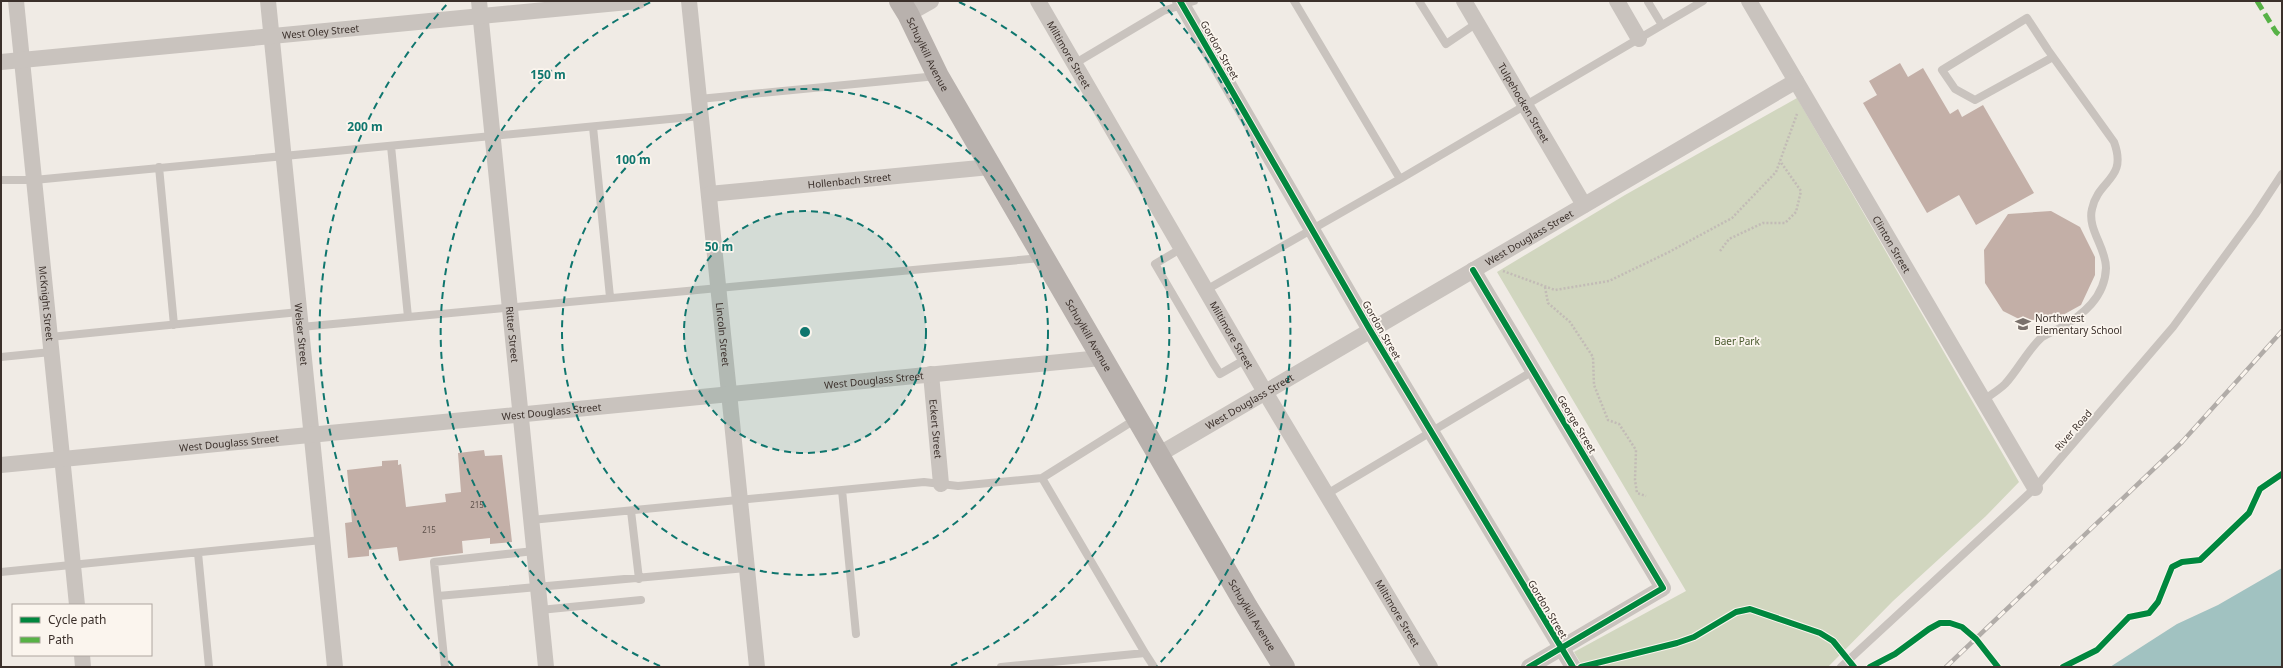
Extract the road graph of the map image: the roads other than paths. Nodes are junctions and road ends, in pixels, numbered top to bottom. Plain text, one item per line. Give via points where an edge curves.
1 (16, 1) edge
2 (268, 1) edge
3 (639, 1) edge
4 (689, 1) edge
5 (930, 1) edge
6 (1038, 1) edge
7 (1294, 1) edge
8 (1419, 1) edge
9 (1464, 1) edge
10 (1617, 1) edge
11 (1648, 1) edge
12 (1703, 1) edge
13 (1749, 1) edge
14 (1185, 2) edge
15 (904, 7) edge
16 (480, 9) edge
17 (1477, 23) junction
18 (1662, 25) junction
19 (272, 36) junction
20 (1639, 39) junction
21 (2053, 57) junction
22 (22, 60) junction
23 (1, 62) edge
24 (1074, 64) junction
25 (938, 76) junction
26 (1796, 81) junction
27 (699, 99) junction
28 (1526, 106) junction
29 (701, 116) junction
30 (593, 127) junction
31 (492, 136) junction
32 (391, 146) junction
33 (283, 155) junction
34 (159, 167) junction
35 (990, 167) junction
36 (2282, 174) edge
37 (1400, 179) junction
38 (1, 180) edge
39 (34, 180) junction
40 (709, 194) junction
41 (1584, 205) junction
42 (1313, 229) junction
43 (1182, 248) junction
44 (1044, 258) junction
45 (1479, 267) junction
46 (718, 287) junction
47 (1206, 290) junction
48 (610, 297) junction
49 (510, 307) junction
50 (408, 317) junction
51 (300, 320) junction
52 (174, 325) junction
53 (1370, 330) junction
54 (50, 345) junction
55 (1, 357) edge
56 (1101, 358) junction
57 (1246, 358) junction
58 (1533, 371) junction
59 (930, 374) junction
60 (1265, 392) junction
61 (729, 394) junction
62 (1983, 400) junction
63 (520, 414) junction
64 (1137, 418) junction
65 (1431, 432) junction
66 (312, 434) junction
67 (1158, 455) junction
68 (62, 459) junction
69 (1, 465) edge
70 (1042, 478) junction
71 (941, 484) junction
72 (2035, 488) junction
73 (842, 490) junction
74 (1327, 494) junction
75 (740, 500) junction
76 (631, 511) junction
77 (531, 520) junction
78 (322, 540) junction
79 (534, 551) junction
80 (198, 553) junction
81 (73, 565) junction
82 (746, 568) junction
83 (1, 572) edge
84 (639, 579) junction
85 (538, 588) junction
86 (438, 596) junction
87 (641, 600) dead end
88 (77, 604) edge
89 (540, 610) junction
90 (856, 634) dead end
91 (1560, 648) junction
92 (1145, 652) junction
93 (82, 656) edge
94 (83, 667) edge
95 (209, 667) edge
96 (335, 667) edge
97 (445, 667) edge
98 (546, 667) edge
99 (757, 667) edge
100 (1001, 667) edge
101 (1154, 667) edge
102 (1284, 667) edge
103 (1430, 667) edge
104 (1529, 667) edge
105 (1573, 667) edge
106 (1841, 667) edge

1 - 22 street, McKnight Street
2 - 19 street, Weiser Street
3 - 16 street, West Oley Street
4 - 27 street, Lincoln Street
5 - 15 street
6 - 24 street, Miltimore Street
7 - 37 lane
8 - 17 lane via 1446,44
9 - 17 street, Tulpehocken Street
10 - 20 street
11 - 18 lane
12 - 18 lane
13 - 26 street, Clinton Street
14 - 24 lane via 1163,11
14 - 42 street, Gordon Street
15 - 25 main road, Schuylkill Avenue
16 - 19 street, West Oley Street
16 - 31 street, Ritter Street
17 - 28 street, Tulpehocken Street
18 - 20 lane
19 - 22 street, West Oley Street
19 - 33 street, Weiser Street
20 - 28 lane
21 - 21 lane via 2027,18 1942,70 1955,89 1975,100
21 - 62 lane via 2114,142 2118,154 2112,180 2098,192 2091,210 2092,225 2105,255 2106,269 2093,303 2078,317 2042,338 2004,385
22 - 23 street, West Oley Street
22 - 39 street, McKnight Street
24 - 43 street, Miltimore Street
25 - 27 lane
25 - 35 main road, Schuylkill Avenue
26 - 41 street, West Douglass Street
26 - 62 street, Clinton Street
27 - 29 street, Lincoln Street
28 - 37 lane
28 - 41 street, Tulpehocken Street
29 - 30 lane
29 - 40 street, Lincoln Street
30 - 31 lane
30 - 48 lane
31 - 32 lane
31 - 49 street, Ritter Street
32 - 33 lane
32 - 50 lane
33 - 34 lane
33 - 51 street, Weiser Street
34 - 39 lane
34 - 52 lane
35 - 40 street, Hollenbach Street
35 - 44 main road, Schuylkill Avenue
36 - 72 lane, River Road via 2173,327
37 - 42 lane
38 - 39 lane
39 - 54 street, McKnight Street
40 - 46 street, Lincoln Street
41 - 45 street, West Douglass Street
42 - 47 lane
42 - 53 street, Gordon Street
43 - 47 street, Miltimore Street
43 - 57 lane via 1155,264 1209,357 1220,374
44 - 46 lane
44 - 56 main road, Schuylkill Avenue
45 - 53 street, West Douglass Street
45 - 58 street, George Street
46 - 48 lane
46 - 61 street, Lincoln Street
47 - 57 street, Miltimore Street
48 - 49 lane
49 - 50 lane
49 - 63 street, Ritter Street
50 - 51 lane
51 - 52 lane
51 - 66 street, Weiser Street
52 - 54 lane
53 - 60 street, West Douglass Street
53 - 65 street, Gordon Street
54 - 55 lane
54 - 68 street, McKnight Street
56 - 59 street, West Douglass Street
56 - 64 main road, Schuylkill Avenue
57 - 60 street, Miltimore Street
58 - 65 lane
58 - 91 street, George Street via 1663,588
59 - 61 street, West Douglass Street
59 - 71 street, Eckert Street
60 - 67 street, West Douglass Street
60 - 74 street, Miltimore Street
61 - 63 street, West Douglass Street
61 - 75 street, Lincoln Street
62 - 72 street, Clinton Street
63 - 66 street, West Douglass Street
63 - 77 street, Ritter Street
64 - 67 main road, Schuylkill Avenue
64 - 70 lane
65 - 74 lane
65 - 91 street, Gordon Street
66 - 68 street, West Douglass Street
66 - 78 street, Weiser Street
67 - 102 main road, Schuylkill Avenue
68 - 69 street, West Douglass Street
68 - 81 street, McKnight Street
70 - 71 lane via 958,486
70 - 92 lane
71 - 73 lane via 924,482
72 - 106 lane, River Road
73 - 75 lane
73 - 90 lane
74 - 103 street, Miltimore Street
75 - 76 lane
75 - 82 street, Lincoln Street
76 - 77 lane
76 - 84 lane
77 - 79 street, Ritter Street
78 - 80 lane
78 - 96 street, Weiser Street
79 - 85 street, Ritter Street
79 - 86 lane via 434,562
80 - 81 lane
80 - 95 lane
81 - 83 lane
81 - 88 street, McKnight Street
82 - 84 lane
82 - 99 street, Lincoln Street
84 - 85 lane
85 - 86 lane
85 - 89 street, Ritter Street
86 - 97 lane
87 - 89 lane
89 - 98 street, Ritter Street
91 - 104 street
91 - 105 street, Gordon Street
92 - 100 lane
92 - 101 lane
93 - 94 street

